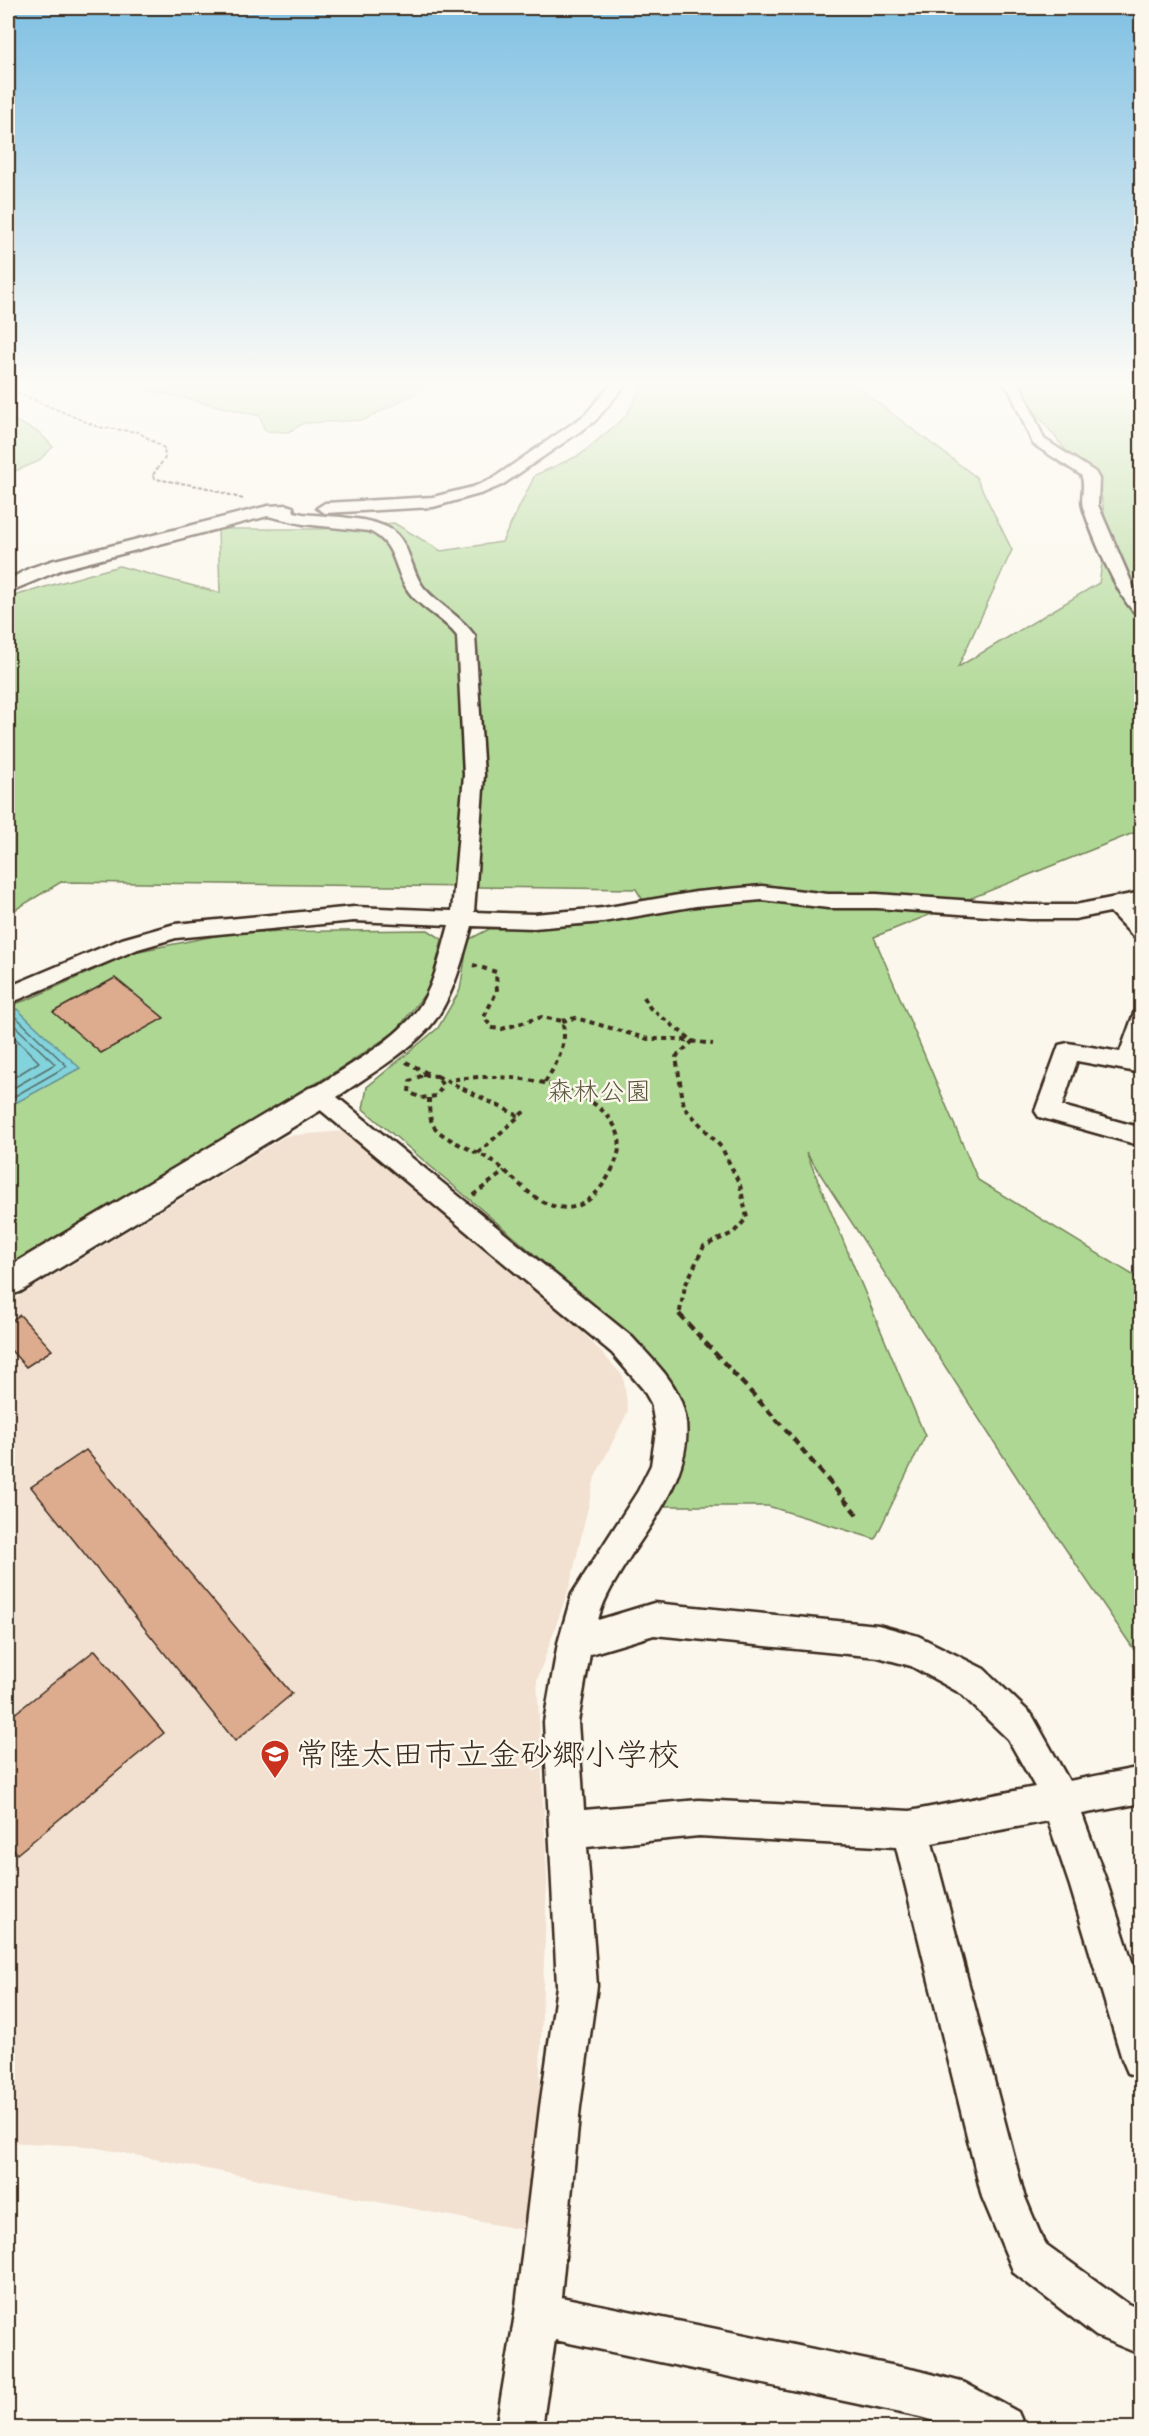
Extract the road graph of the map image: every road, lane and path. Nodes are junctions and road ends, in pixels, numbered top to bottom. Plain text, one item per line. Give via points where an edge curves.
1 (230, 496) edge
2 (457, 496) edge
3 (1090, 496) edge
4 (268, 511) junction
5 (8, 587) edge
6 (1142, 612) edge
7 (1142, 899) edge
8 (1116, 905) junction
9 (462, 920) junction
10 (1142, 932) edge
11 (449, 964) junction
12 (8, 996) edge
13 (644, 997) dead end
14 (1142, 1019) edge
15 (562, 1021) junction
16 (693, 1041) junction
17 (713, 1044) dead end
18 (1135, 1063) edge
19 (437, 1076) junction
20 (447, 1081) junction
21 (544, 1084) junction
22 (320, 1096) junction
23 (429, 1098) junction
24 (527, 1109) dead end
25 (519, 1116) junction
26 (1142, 1137) edge
27 (478, 1153) junction
28 (506, 1172) junction
29 (456, 1208) junction
30 (8, 1283) edge
31 (859, 1517) dead end
32 (575, 1643) junction
33 (1142, 1785) edge
34 (1059, 1802) junction
35 (910, 1829) junction
36 (568, 1830) junction
37 (1142, 2059) edge
38 (537, 2314) junction
39 (1142, 2333) edge
40 (519, 2428) edge
41 (1002, 2428) edge

1 - 4 path
2 - 4 street via 398,505
3 - 6 street via 1090,505 1128,594
4 - 5 street via 57,565
4 - 9 street via 384,532 393,539 416,590 466,636 474,775
7 - 8 street
8 - 9 street via 1075,912 1029,912 828,901 762,893 696,898 603,915 534,921
8 - 10 street
9 - 11 street
9 - 12 street via 354,914 175,931 130,944
11 - 15 path via 482,966 496,972 497,991 484,1017 492,1028 502,1029 542,1017
11 - 22 street via 438,993 419,1024 386,1052
13 - 16 path via 650,1008
14 - 18 street
15 - 16 path via 576,1018 648,1039
15 - 21 path via 567,1032 562,1050
16 - 17 path
16 - 31 path via 676,1057 684,1107 722,1148 740,1185 747,1218 733,1233 704,1246 685,1286 679,1316 769,1412
18 - 26 street via 1068,1051 1048,1112
19 - 20 path
19 - 23 path via 443,1086 436,1096
19 - 23 path via 422,1074 410,1081 409,1092
20 - 21 path via 491,1076
20 - 25 path
21 - 28 path via 591,1101 607,1115 617,1131 621,1149 600,1191 575,1207 543,1202
22 - 29 street
22 - 30 street
23 - 27 path via 430,1122 436,1129
24 - 25 path
25 - 27 path
27 - 28 path
28 - 29 path
29 - 32 street via 622,1345 666,1401 671,1431 666,1465 649,1501 588,1594
32 - 34 street via 654,1620 878,1641 918,1652 972,1681 1020,1727 1052,1782
32 - 36 street via 561,1722
33 - 34 street
34 - 35 street
34 - 37 street
35 - 36 street via 699,1818
35 - 39 street via 1003,2197 1029,2258 1112,2320
36 - 38 street via 576,1986
38 - 40 street
38 - 41 street via 920,2394 965,2406

